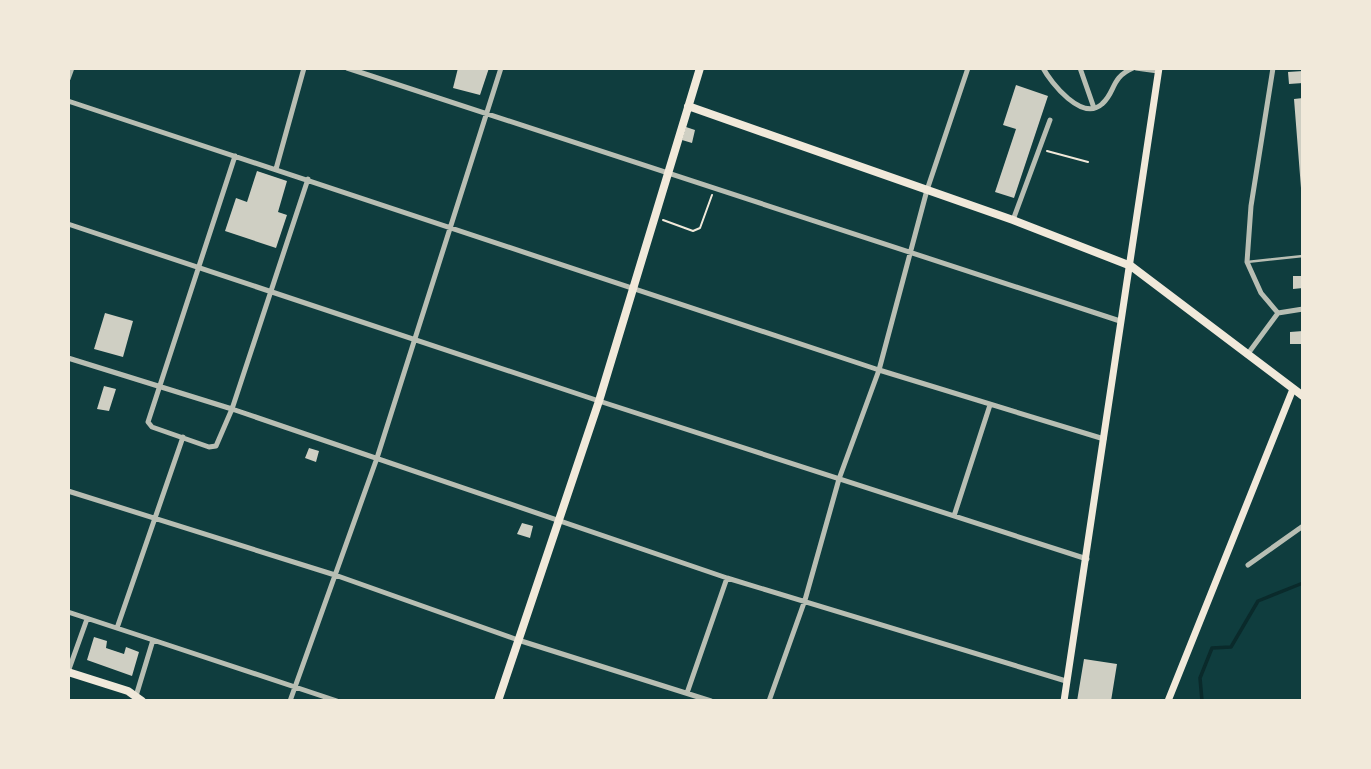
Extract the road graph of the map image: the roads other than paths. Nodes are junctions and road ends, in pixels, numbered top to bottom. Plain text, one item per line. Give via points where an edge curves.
1 (72, 68) edge
2 (304, 68) edge
3 (347, 68) edge
4 (501, 68) edge
5 (699, 68) edge
6 (968, 68) edge
7 (1043, 68) edge
8 (1080, 68) edge
9 (1134, 68) edge
10 (1273, 68) edge
11 (1158, 70) edge
12 (68, 79) edge
13 (68, 101) edge
14 (688, 106) junction
15 (1094, 108) junction
16 (487, 114) junction
17 (1050, 120) dead end
18 (235, 156) junction
19 (276, 169) junction
20 (668, 173) junction
21 (308, 179) junction
22 (927, 190) junction
23 (1013, 220) junction
24 (68, 224) edge
25 (451, 228) junction
26 (910, 253) junction
27 (1303, 256) edge
28 (1247, 262) junction
29 (1131, 266) junction
30 (200, 269) junction
31 (634, 290) junction
32 (270, 292) junction
33 (1303, 309) edge
34 (1278, 313) junction
35 (1120, 321) junction
36 (413, 339) junction
37 (1247, 355) junction
38 (68, 358) edge
39 (879, 370) junction
40 (159, 387) junction
41 (1293, 389) junction
42 (1303, 396) edge
43 (599, 401) junction
44 (990, 405) junction
45 (232, 409) junction
46 (183, 437) junction
47 (1104, 439) junction
48 (377, 458) junction
49 (839, 479) junction
50 (68, 491) edge
51 (954, 516) junction
52 (154, 520) junction
53 (562, 523) junction
54 (1303, 526) edge
55 (1087, 559) junction
56 (1248, 565) dead end
57 (335, 575) junction
58 (727, 578) junction
59 (804, 600) junction
60 (68, 612) edge
61 (87, 619) junction
62 (117, 628) junction
63 (153, 640) junction
64 (519, 640) junction
65 (68, 672) edge
66 (1066, 681) junction
67 (294, 687) junction
68 (687, 693) junction
69 (139, 698) edge
70 (290, 701) edge
71 (337, 701) edge
72 (498, 701) edge
73 (711, 701) edge
74 (769, 701) edge
75 (1064, 701) edge
76 (1168, 701) edge

1 - 12 street
2 - 19 street
3 - 16 street
4 - 16 street
5 - 14 main road
6 - 22 street
7 - 15 street via 1063,95 1082,107
8 - 15 street
9 - 11 street
9 - 15 street via 1115,80 1102,104
10 - 28 street
11 - 29 main road
13 - 18 street
14 - 20 main road
14 - 22 main road
16 - 20 street
16 - 25 street
17 - 23 street
18 - 19 street
18 - 30 street
19 - 21 street
20 - 26 street
20 - 31 main road
21 - 25 street
21 - 32 street
22 - 23 main road
22 - 26 street
23 - 29 main road
24 - 30 street
25 - 31 street
25 - 36 street
26 - 35 street
26 - 39 street
27 - 28 lane
28 - 34 street via 1261,293
29 - 35 main road
29 - 37 main road
30 - 32 street
30 - 40 street
31 - 39 street
31 - 43 main road
32 - 36 street
32 - 45 street
33 - 34 street
34 - 37 street
35 - 47 main road
36 - 43 street
36 - 48 street
37 - 41 main road
38 - 40 street
39 - 44 street
39 - 49 street
40 - 45 street
40 - 46 street via 149,425
41 - 42 main road
41 - 76 main road
43 - 49 street
43 - 53 main road
44 - 47 street
44 - 51 street
45 - 46 street via 215,447
45 - 48 street
46 - 52 street
47 - 55 main road
48 - 53 street
48 - 57 street
49 - 51 street
49 - 59 street
50 - 52 street
51 - 55 street
52 - 57 street
52 - 62 street
53 - 58 street
53 - 64 main road
54 - 56 street
55 - 66 main road
57 - 64 street
57 - 67 street
58 - 59 street
58 - 68 street
59 - 66 street
59 - 74 street
60 - 61 street
61 - 62 street
61 - 65 street
62 - 63 street
63 - 67 street
63 - 69 street
64 - 68 street
64 - 72 main road
65 - 69 main road
66 - 75 main road
67 - 70 street
67 - 71 street
68 - 73 street

